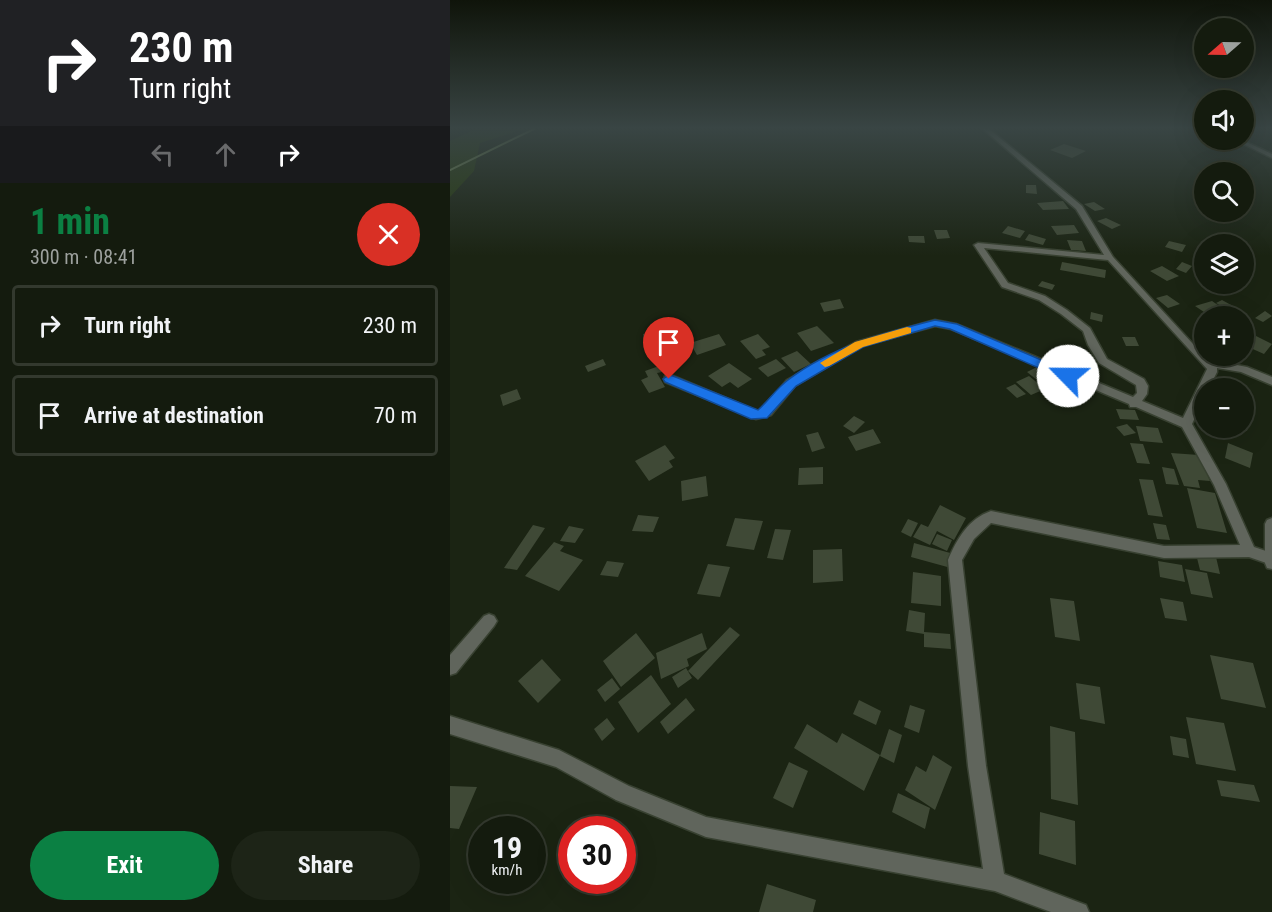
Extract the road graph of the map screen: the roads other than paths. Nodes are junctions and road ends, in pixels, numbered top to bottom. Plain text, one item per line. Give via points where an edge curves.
1 (1036, 172) edge
2 (1110, 258) junction
3 (1194, 346) edge
4 (1211, 366) edge
5 (1226, 366) edge
6 (669, 379) dead end
7 (1272, 381) edge
8 (1134, 404) junction
9 (1186, 424) junction
10 (1272, 524) edge
11 (1249, 551) junction
12 (1271, 561) edge
13 (489, 621) dead end
14 (450, 667) edge
15 (450, 725) edge
16 (995, 880) junction
17 (1078, 912) edge

1 - 2 street via 1079,208
2 - 3 street
2 - 8 street via 977,246 1005,285 1038,296 1064,312 1087,330 1103,361 1140,382 1142,394
4 - 9 street via 1212,372
5 - 7 street
6 - 8 street via 762,415 791,383 847,350 935,323 953,326
8 - 9 street
9 - 11 street via 1220,484
10 - 12 street
11 - 12 street
11 - 16 street via 1164,552 991,517 981,522 955,560 977,766
13 - 14 street
15 - 16 street via 559,759 623,793 706,826
16 - 17 street

